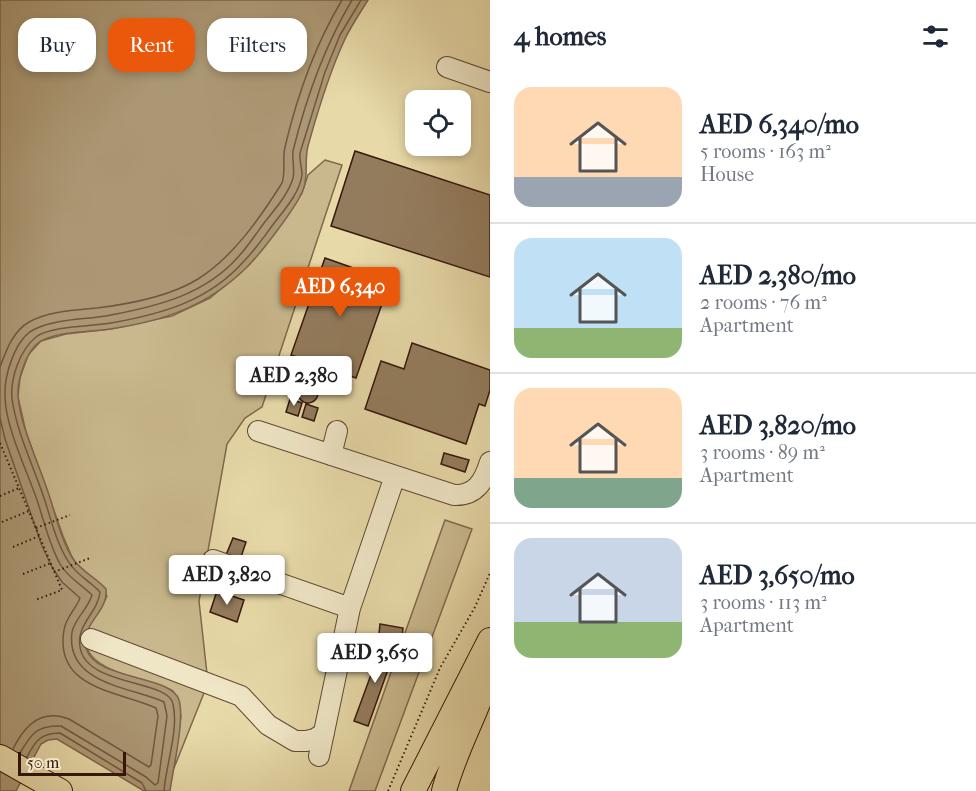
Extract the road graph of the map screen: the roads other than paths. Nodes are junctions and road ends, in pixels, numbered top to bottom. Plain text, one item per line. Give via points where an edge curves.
1 (447, 67) dead end
2 (490, 82) edge
3 (258, 431) dead end
4 (337, 431) dead end
5 (331, 455) junction
6 (490, 462) edge
7 (395, 476) junction
8 (213, 560) dead end
9 (350, 608) junction
10 (91, 639) dead end
11 (490, 640) edge
12 (490, 668) edge
13 (324, 732) junction
14 (319, 756) dead end
15 (0, 757) edge
16 (435, 787) edge
17 (60, 791) edge
18 (413, 791) edge

1 - 2 lane
3 - 5 lane
4 - 5 lane
5 - 7 lane
6 - 7 lane via 482,483 472,492 460,495
7 - 9 lane
8 - 9 lane
9 - 13 lane
10 - 13 lane via 241,696 268,725 295,741 315,739
11 - 18 main road
12 - 16 main road
13 - 14 lane
15 - 17 main road

